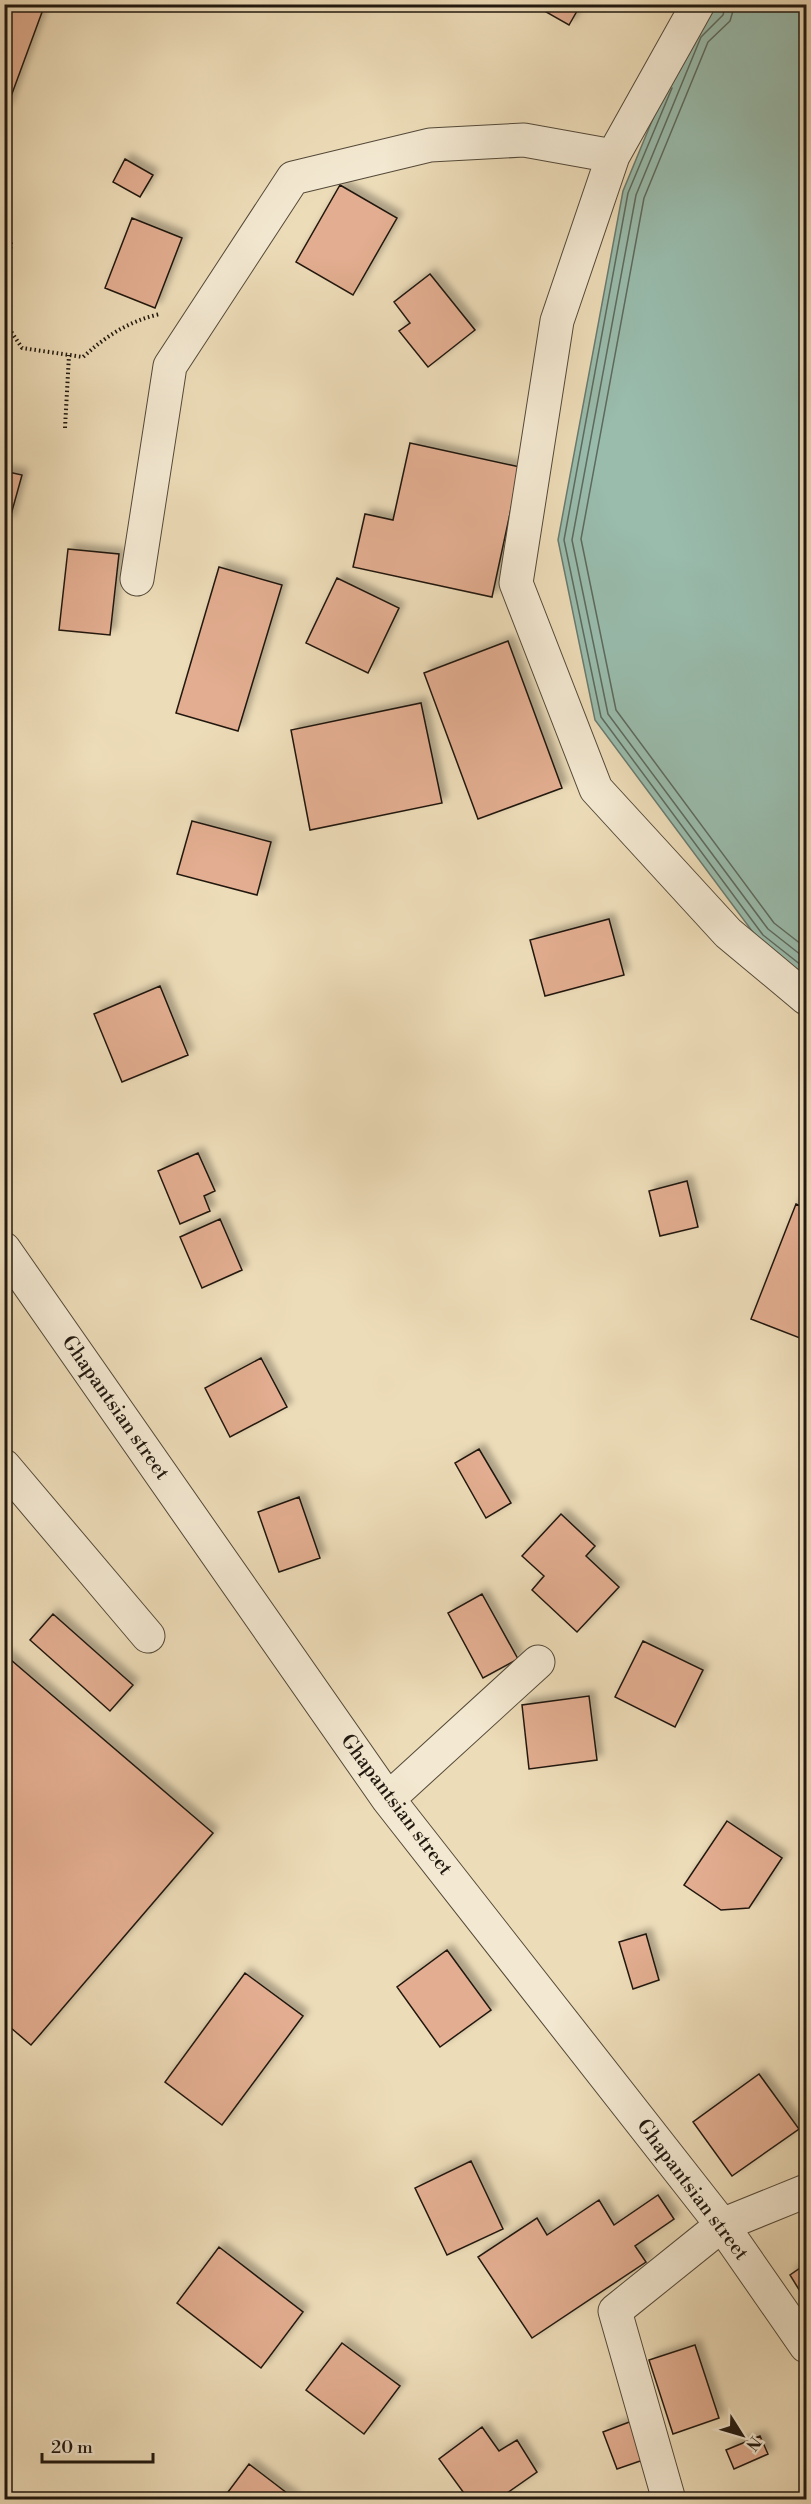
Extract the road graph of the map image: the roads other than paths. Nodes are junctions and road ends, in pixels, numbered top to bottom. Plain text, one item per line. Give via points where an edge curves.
1 (698, 4) edge
2 (613, 156) junction
3 (137, 579) dead end
4 (807, 998) edge
5 (4, 1249) edge
6 (4, 1466) edge
7 (148, 1636) dead end
8 (538, 1662) dead end
9 (388, 1798) junction
10 (807, 2191) edge
11 (722, 2225) junction
12 (807, 2346) edge
13 (669, 2499) edge

1 - 2 street
2 - 3 street via 524,140 430,145 293,178 170,366
2 - 4 street via 557,321 516,584 596,789 728,933
5 - 9 street, Ghapantsian street
6 - 7 street
8 - 9 street
9 - 11 street, Ghapantsian street
10 - 11 street
11 - 12 street, Ghapantsian street
11 - 13 street via 615,2312

